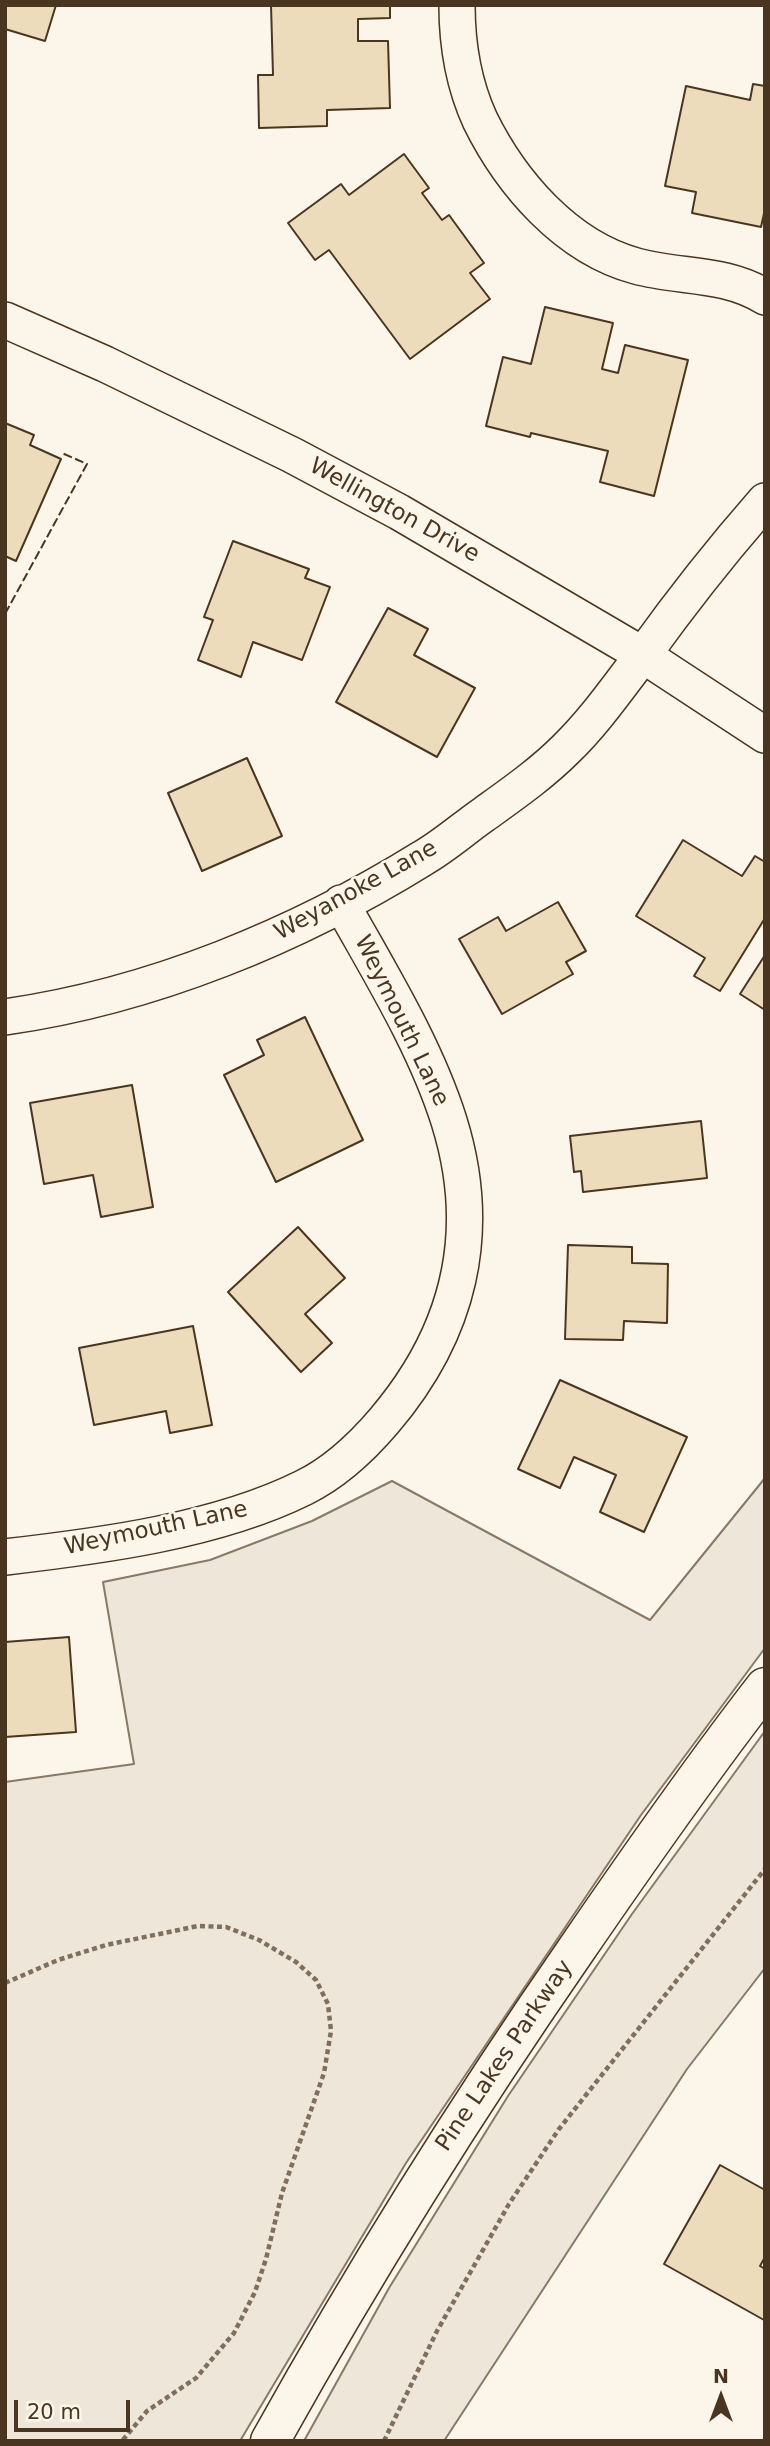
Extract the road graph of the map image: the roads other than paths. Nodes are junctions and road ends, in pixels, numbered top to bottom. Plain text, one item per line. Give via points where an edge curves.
1 (457, 5) edge
2 (765, 297) edge
3 (5, 320) edge
4 (765, 502) edge
5 (643, 654) junction
6 (765, 735) edge
7 (341, 904) junction
8 (5, 1017) edge
9 (5, 1557) edge
10 (765, 1687) edge
11 (270, 2441) edge

1 - 2 street via 460,50 480,119 546,212 609,258 671,274 729,281
3 - 5 street, Wellington Drive via 292,455
4 - 5 street, Weyanoke Lane
5 - 6 street, Wellington Drive
5 - 7 street, Weyanoke Lane via 574,741 529,781 424,858
7 - 8 street, Weyanoke Lane via 208,964 94,999
7 - 9 street, Weymouth Lane via 419,1049 449,1121 459,1160 465,1230 455,1299 443,1330 417,1378 368,1440 304,1488 206,1522
10 - 11 street, Pine Lakes Parkway via 521,2029 388,2236

